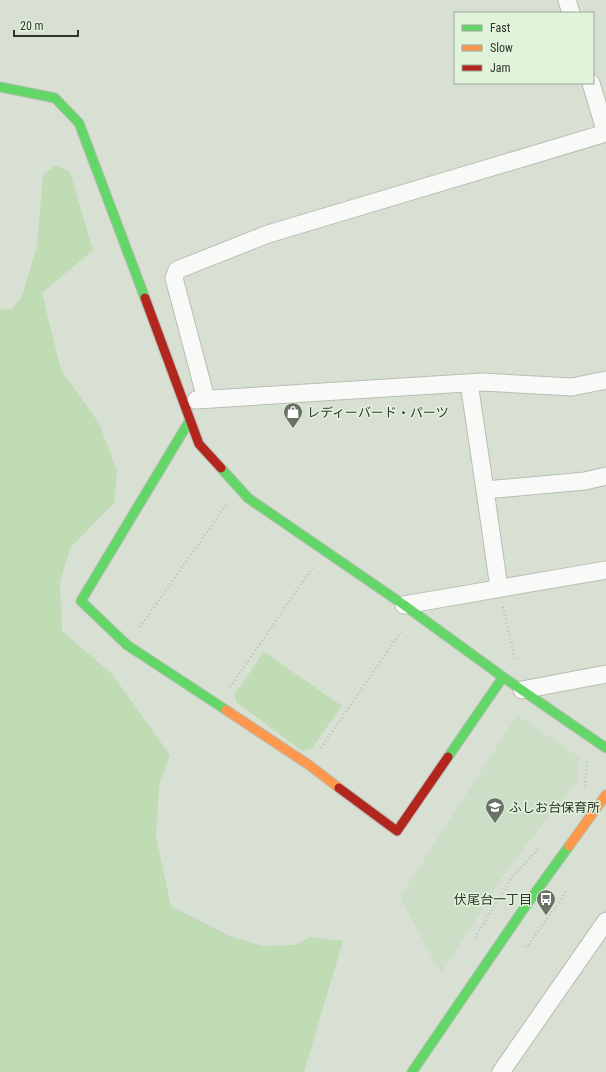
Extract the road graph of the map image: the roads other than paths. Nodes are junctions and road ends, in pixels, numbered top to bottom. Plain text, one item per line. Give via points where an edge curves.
1 (567, 0) edge
2 (571, 12) edge
3 (591, 84) edge
4 (0, 87) edge
5 (606, 133) edge
6 (606, 380) edge
7 (469, 383) junction
8 (206, 399) junction
9 (182, 401) junction
10 (190, 420) junction
11 (606, 476) edge
12 (485, 490) junction
13 (606, 570) edge
14 (499, 588) junction
15 (404, 605) junction
16 (606, 674) edge
17 (503, 677) junction
18 (522, 690) junction
19 (606, 748) edge
20 (606, 795) edge
21 (606, 921) edge
22 (412, 1072) edge
23 (501, 1072) edge

1 - 2 street
3 - 5 street
4 - 9 street via 55,98 79,123
5 - 8 street via 268,234 177,270 174,278
6 - 7 street via 572,387
7 - 8 street
7 - 12 street
8 - 9 street
9 - 10 street
10 - 15 street via 199,444 248,498
10 - 17 street via 81,601 127,645 309,765 398,831
11 - 12 street via 584,481
12 - 14 street
13 - 14 street
14 - 15 street
15 - 17 street
16 - 18 street
17 - 18 street
18 - 19 street
20 - 22 street via 527,904
21 - 23 street

